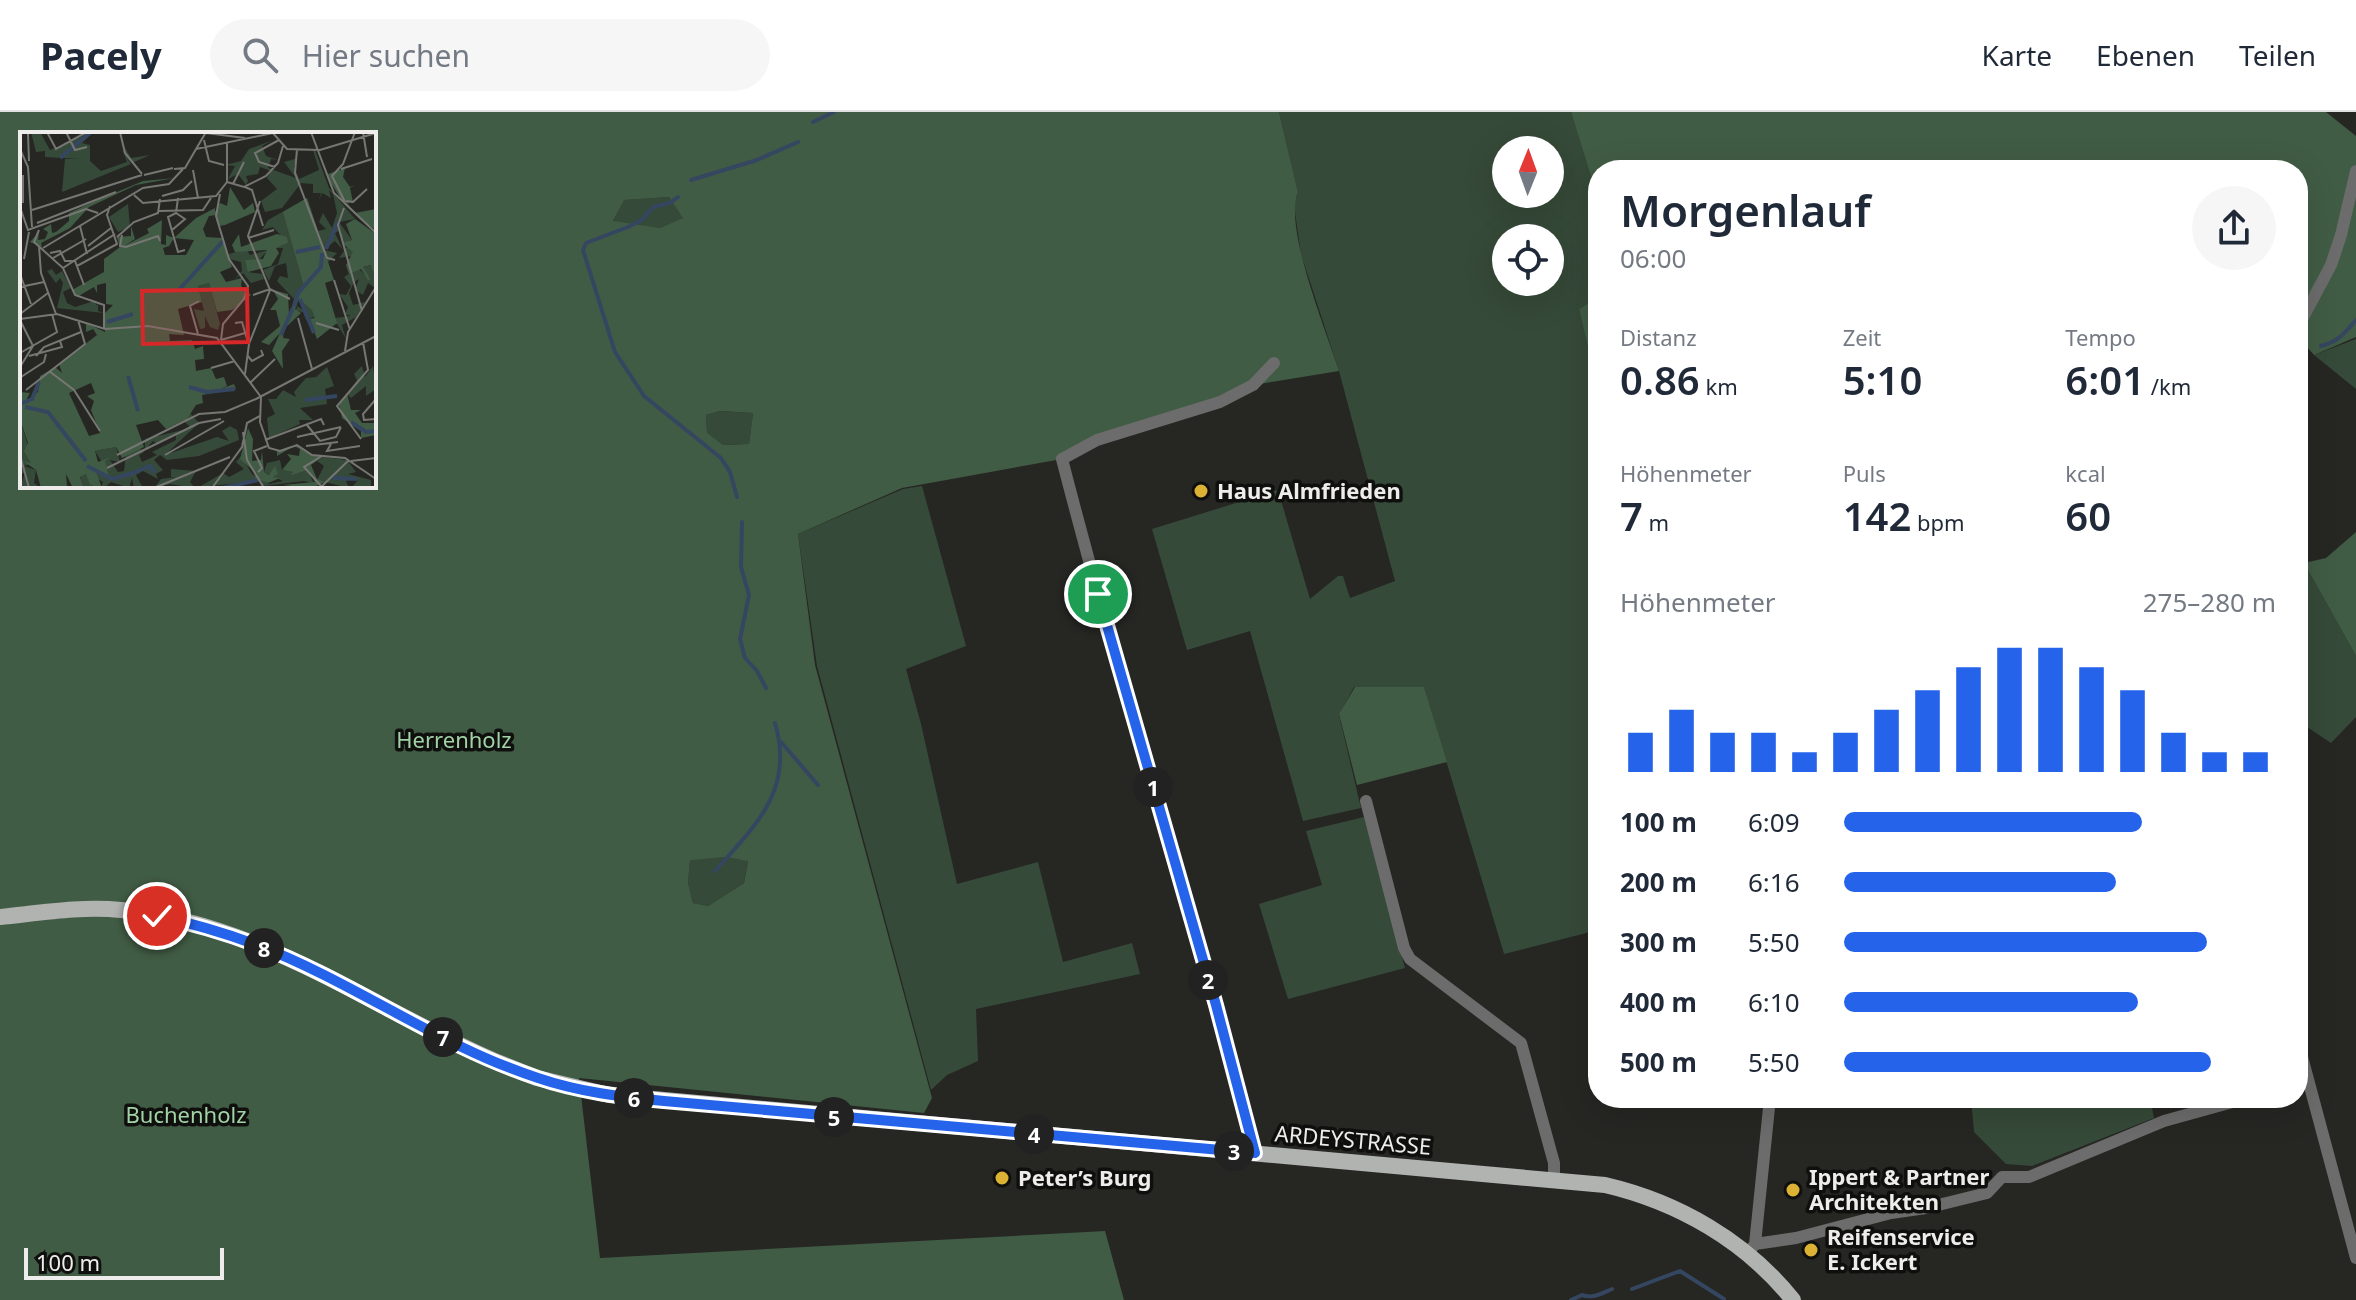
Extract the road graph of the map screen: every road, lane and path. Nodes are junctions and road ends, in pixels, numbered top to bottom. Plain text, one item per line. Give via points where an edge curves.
1 (2356, 171) edge
2 (2308, 308) edge
3 (1274, 363) dead end
4 (1366, 801) dead end
5 (0, 917) edge
6 (2308, 1080) edge
7 (2308, 1089) edge
8 (2311, 1092) junction
9 (1769, 1108) edge
10 (2211, 1108) edge
11 (1255, 1153) junction
12 (1554, 1179) junction
13 (1752, 1249) junction
14 (2356, 1258) edge
15 (1793, 1300) edge

1 - 2 street via 2331,265
3 - 11 street via 1253,385 1220,402 1097,440 1062,459
4 - 12 street via 1404,948 1410,959 1521,1043
5 - 11 main road, ARDEYSTRASSE via 121,910 194,924 259,945 497,1062 537,1078 609,1095
6 - 8 street
7 - 8 street
8 - 14 street
9 - 13 street
10 - 13 street via 2164,1121 2029,1177 2002,1177 1987,1193
11 - 12 main road, ARDEYSTRASSE
12 - 13 main road, ARDEYSTRASSE via 1605,1185 1655,1200
13 - 15 main road, ARDEYSTRASSE

